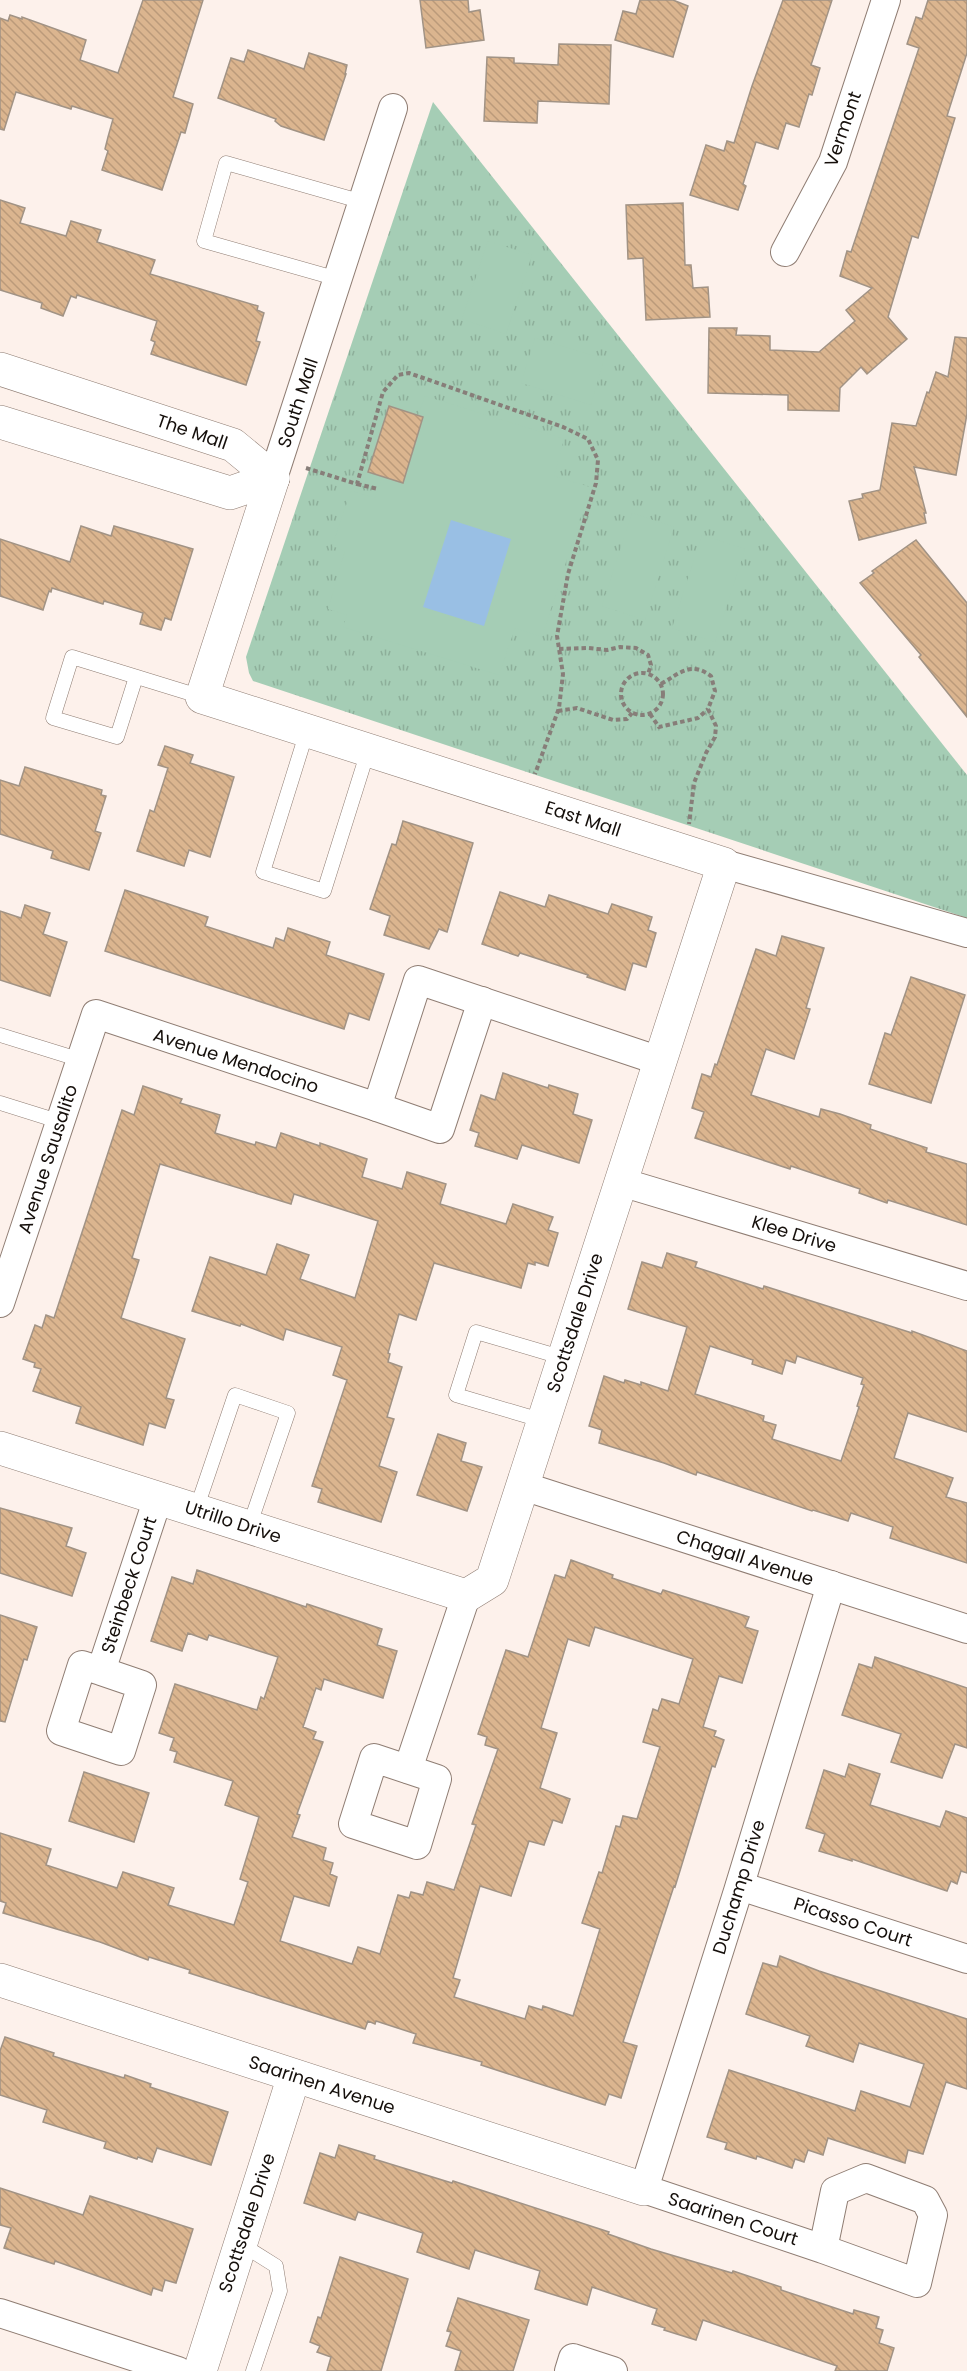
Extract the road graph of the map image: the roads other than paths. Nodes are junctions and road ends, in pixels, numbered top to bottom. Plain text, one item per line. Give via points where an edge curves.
1 (886, 0) edge
2 (393, 108) dead end
3 (363, 202) junction
4 (784, 252) dead end
5 (338, 279) junction
6 (0, 369) edge
7 (0, 422) edge
8 (276, 469) junction
9 (136, 677) junction
10 (202, 697) junction
11 (307, 731) junction
12 (368, 751) junction
13 (724, 864) junction
14 (967, 933) edge
15 (482, 1001) junction
16 (96, 1014) joint
17 (0, 1035) edge
18 (81, 1060) junction
19 (660, 1061) junction
20 (0, 1103) edge
21 (376, 1107) junction
22 (61, 1122) junction
23 (621, 1182) junction
24 (967, 1286) edge
25 (0, 1303) edge
26 (564, 1358) junction
27 (544, 1421) junction
28 (0, 1448) edge
29 (523, 1486) junction
30 (158, 1498) junction
31 (196, 1510) junction
32 (249, 1527) junction
33 (831, 1585) junction
34 (465, 1596) junction
35 (967, 1629) edge
36 (101, 1671) dead end
37 (408, 1769) dead end
38 (740, 1886) junction
39 (967, 1959) edge
40 (0, 1980) edge
41 (294, 2076) junction
42 (644, 2189) junction
43 (241, 2244) junction
44 (823, 2249) dead end
45 (0, 2313) edge
46 (178, 2371) edge
47 (200, 2371) edge
48 (253, 2371) edge
49 (569, 2371) edge
50 (613, 2371) edge

1 - 4 street, Vermont via 833,162
2 - 3 street, South Mall
3 - 5 street, South Mall
3 - 5 lane via 226,163 204,241
5 - 8 street, South Mall
6 - 8 street, The Mall via 233,445
7 - 8 street via 230,493
8 - 10 street, South Mall
9 - 9 lane via 72,657 53,718 117,737
9 - 10 lane
10 - 11 street, East Mall
11 - 12 street, East Mall
11 - 12 lane via 263,872 324,891
12 - 13 street, East Mall
13 - 14 street, East Mall
13 - 19 street, Scottsdale Drive
15 - 19 street
15 - 21 street via 418,980
15 - 21 street, Avenue Mendocino via 440,1129
16 - 18 street, Avenue Sausalito
16 - 21 street, Avenue Mendocino
17 - 18 lane
18 - 22 street, Avenue Sausalito
19 - 23 street, Scottsdale Drive
20 - 22 lane
22 - 25 street, Avenue Sausalito
23 - 24 street, Klee Drive
23 - 26 street, Scottsdale Drive
26 - 27 street, Scottsdale Drive
26 - 27 lane via 476,1332 469,1353 456,1395
27 - 29 street, Scottsdale Drive
28 - 30 street, Utrillo Drive
29 - 33 street, Chagall Avenue
29 - 34 street, Scottsdale Drive via 492,1580
30 - 31 street, Utrillo Drive
30 - 36 street, Steinbeck Court
31 - 32 street, Utrillo Drive
31 - 32 lane via 235,1395 288,1413
32 - 34 street, Utrillo Drive
33 - 35 street, Chagall Avenue
33 - 38 street, Duchamp Drive
34 - 37 street
38 - 39 street, Picasso Court
38 - 42 street, Duchamp Drive
40 - 41 street, Saarinen Avenue
41 - 42 street, Saarinen Avenue
41 - 43 street, Scottsdale Drive
42 - 44 street, Saarinen Court
43 - 47 street, Scottsdale Drive
43 - 48 lane via 276,2266 280,2291
45 - 46 street
49 - 50 street via 573,2358

